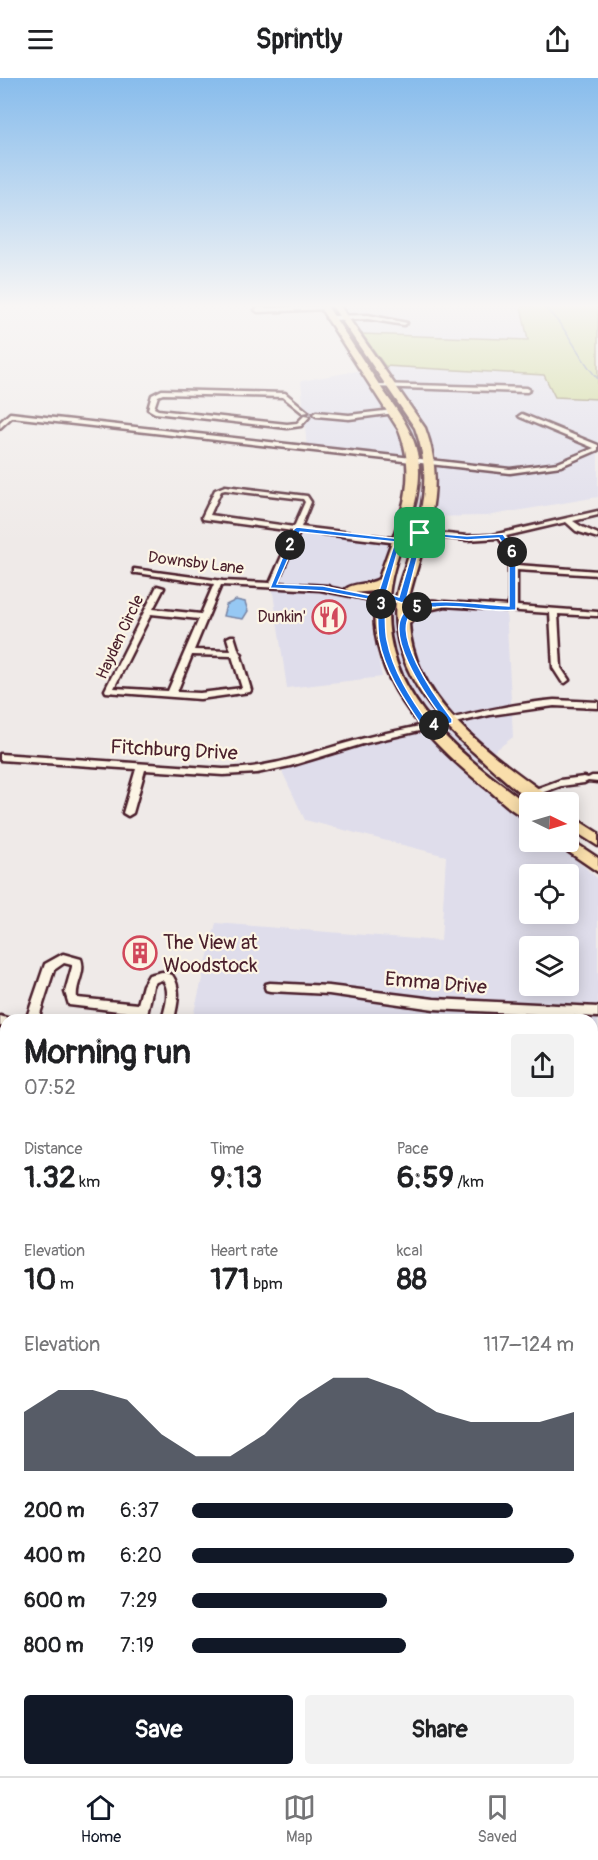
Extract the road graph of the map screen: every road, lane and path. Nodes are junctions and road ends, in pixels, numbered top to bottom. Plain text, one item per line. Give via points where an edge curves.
1 (375, 386) joint
2 (391, 386) junction
3 (527, 390) dead end
4 (393, 412) junction
5 (306, 414) junction
6 (522, 416) dead end
7 (0, 426) edge
8 (598, 448) edge
9 (414, 461) junction
10 (432, 463) junction
11 (598, 513) edge
12 (568, 520) junction
13 (297, 529) junction
14 (420, 533) junction
15 (501, 536) junction
16 (598, 536) edge
17 (398, 541) junction
18 (513, 567) junction
19 (137, 571) dead end
20 (598, 573) edge
21 (386, 580) junction
22 (406, 582) junction
23 (218, 583) junction
24 (272, 586) junction
25 (159, 588) dead end
26 (323, 589) junction
27 (352, 589) junction
28 (381, 597) junction
29 (402, 601) junction
30 (438, 604) junction
31 (513, 608) junction
32 (148, 611) junction
33 (554, 611) junction
34 (596, 614) dead end
35 (204, 617) junction
36 (402, 626) junction
37 (231, 638) dead end
38 (188, 652) junction
39 (238, 654) junction
40 (565, 680) dead end
41 (171, 695) junction
42 (598, 705) edge
43 (449, 721) junction
44 (427, 727) junction
45 (0, 757) edge
46 (141, 766) junction
47 (591, 780) edge
48 (532, 792) edge
49 (536, 792) edge
50 (519, 806) edge
51 (128, 813) dead end
52 (579, 827) edge
53 (598, 841) edge
54 (579, 852) edge
55 (598, 866) edge
56 (270, 987) dead end
57 (598, 1012) edge
58 (34, 1014) edge
59 (141, 1014) edge
60 (169, 1014) edge

1 - 2 street
1 - 4 main road
2 - 3 street
2 - 10 main road via 420,428
4 - 5 street via 349,417
4 - 9 main road via 408,439
5 - 5 street via 299,425 287,426 151,409 155,395 162,392 225,392 285,395
6 - 8 street
7 - 9 street via 10,415
8 - 10 street via 559,465 535,469
9 - 10 street
9 - 17 main road via 414,490
10 - 14 main road via 432,491
11 - 12 street
12 - 15 street
12 - 16 street
13 - 13 street via 229,520 206,517 218,490 225,488 305,497 308,502
13 - 17 street
13 - 24 street
14 - 15 street via 467,538
14 - 22 main road
15 - 18 street via 511,548
17 - 21 main road
18 - 20 street
18 - 31 street
19 - 23 street, Downsby Lane
21 - 27 main road via 373,588
21 - 28 main road
22 - 29 main road
22 - 30 main road via 413,594
23 - 24 street, Downsby Lane
23 - 35 street
24 - 26 street, Downsby Lane
25 - 32 street, Hayden Circle
26 - 27 street, Downsby Lane
26 - 28 street, Downsby Lane
27 - 28 street, Downsby Lane
28 - 29 street, Downsby Lane
28 - 44 main road via 387,657 405,695
29 - 30 street, Downsby Lane
29 - 36 main road
30 - 31 street, Downsby Lane
30 - 36 main road via 415,608
31 - 33 street, Downsby Lane
32 - 35 street
32 - 41 street, Hayden Circle via 109,690
33 - 34 street, Downsby Lane
33 - 40 street via 557,668
35 - 38 street
36 - 43 main road via 419,678
37 - 39 street, Hayden Circle
38 - 39 street
38 - 41 street
39 - 41 street, Hayden Circle via 247,690
42 - 43 street, Fitchburg Drive via 541,703
43 - 44 street, Fitchburg Drive
43 - 48 main road
44 - 46 street, Fitchburg Drive via 250,771
44 - 50 main road
45 - 46 street, Fitchburg Drive
46 - 51 street
47 - 49 street via 560,783
52 - 53 main road
54 - 55 main road
56 - 57 street, Emma Drive via 329,990 434,1004
58 - 59 street via 49,967 63,958 77,962 69,996 73,1002
59 - 60 street via 151,981 157,976 166,977 173,987

